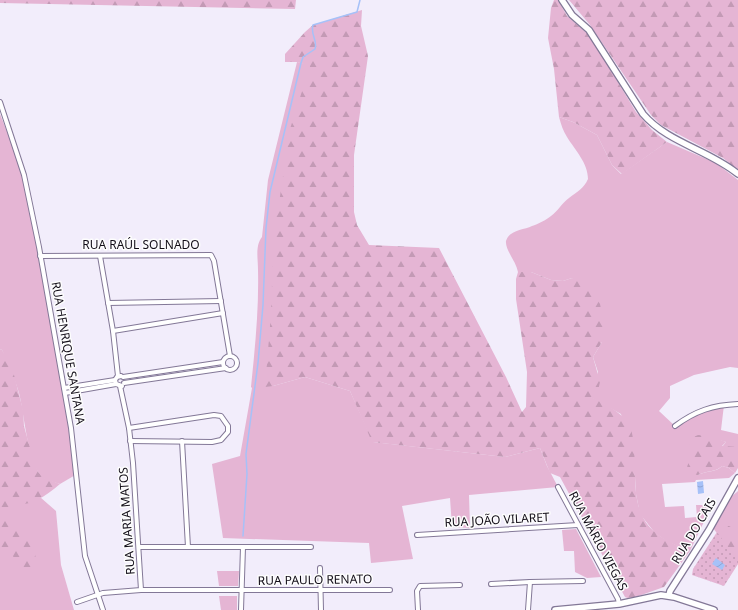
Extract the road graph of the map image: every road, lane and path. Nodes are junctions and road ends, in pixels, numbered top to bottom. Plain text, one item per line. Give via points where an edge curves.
1 (562, 0) edge
2 (0, 102) edge
3 (738, 174) edge
4 (40, 256) junction
5 (100, 256) junction
6 (221, 301) junction
7 (108, 303) junction
8 (223, 314) junction
9 (113, 331) junction
10 (230, 356) junction
11 (223, 362) junction
12 (226, 368) junction
13 (119, 381) junction
14 (64, 388) junction
15 (65, 393) junction
16 (738, 404) edge
17 (675, 426) dead end
18 (128, 428) junction
19 (130, 440) junction
20 (182, 441) junction
21 (738, 478) edge
22 (736, 486) edge
23 (558, 487) dead end
24 (578, 525) junction
25 (417, 535) dead end
26 (139, 547) junction
27 (188, 547) junction
28 (243, 547) junction
29 (311, 547) dead end
30 (320, 568) dead end
31 (583, 581) dead end
32 (530, 582) junction
33 (491, 584) dead end
34 (460, 585) dead end
35 (141, 590) junction
36 (321, 590) junction
37 (390, 590) dead end
38 (241, 591) junction
39 (97, 594) junction
40 (669, 596) junction
41 (77, 602) dead end
42 (619, 604) junction
43 (598, 608) edge
44 (103, 610) edge
45 (241, 610) edge
46 (321, 610) edge
47 (418, 610) edge
48 (528, 610) edge
49 (555, 610) edge
50 (713, 610) edge

1 - 3 street via 572,15 589,30 650,122 664,132 720,160
2 - 4 street, RUA HENRIQUE SANTANA via 24,176
4 - 5 street, RUA RAÚL SOLNADO
4 - 14 street, RUA HENRIQUE SANTANA
5 - 6 street, RUA RAÚL SOLNADO via 211,255
5 - 7 street, RUA MARIA MATOS
6 - 7 street
6 - 8 street, RUA RAÚL SOLNADO
7 - 9 street, RUA MARIA MATOS
8 - 9 street
8 - 10 street, RUA RAÚL SOLNADO
9 - 13 street, RUA MARIA MATOS
10 - 11 street
10 - 12 street via 235,358 236,364 232,369
11 - 12 street
11 - 13 street
12 - 13 street
13 - 14 street
13 - 15 street
13 - 18 street, RUA MARIA MATOS
14 - 15 street, RUA HENRIQUE SANTANA
15 - 39 street, RUA HENRIQUE SANTANA via 76,463 85,556
16 - 17 street via 710,408
18 - 19 street, RUA MARIA MATOS
18 - 20 street via 214,415 221,416 228,426 228,432 221,440
19 - 20 street
19 - 26 street, RUA MARIA MATOS
20 - 27 street
21 - 22 street, RUA DO CAIS
22 - 40 street, RUA DO CAIS
23 - 24 street, RUA MÁRIO VIEGAS
24 - 25 street, RUA JOÃO VILARET
24 - 42 street, RUA MÁRIO VIEGAS
26 - 27 street
26 - 35 street, RUA MARIA MATOS
27 - 28 street
28 - 29 street
28 - 38 street
30 - 36 street
31 - 32 street
32 - 33 street
32 - 48 street
34 - 47 street via 420,586 417,591
35 - 38 street, RUA PAULO RENATO
35 - 39 street, RUA MARIA MATOS
36 - 37 street, RUA PAULO RENATO
36 - 38 street, RUA PAULO RENATO
36 - 46 street
38 - 45 street
39 - 41 street, RUA MARIA MATOS
39 - 44 street, RUA HENRIQUE SANTANA
40 - 42 street via 653,596
40 - 50 street
42 - 43 street
43 - 49 street

